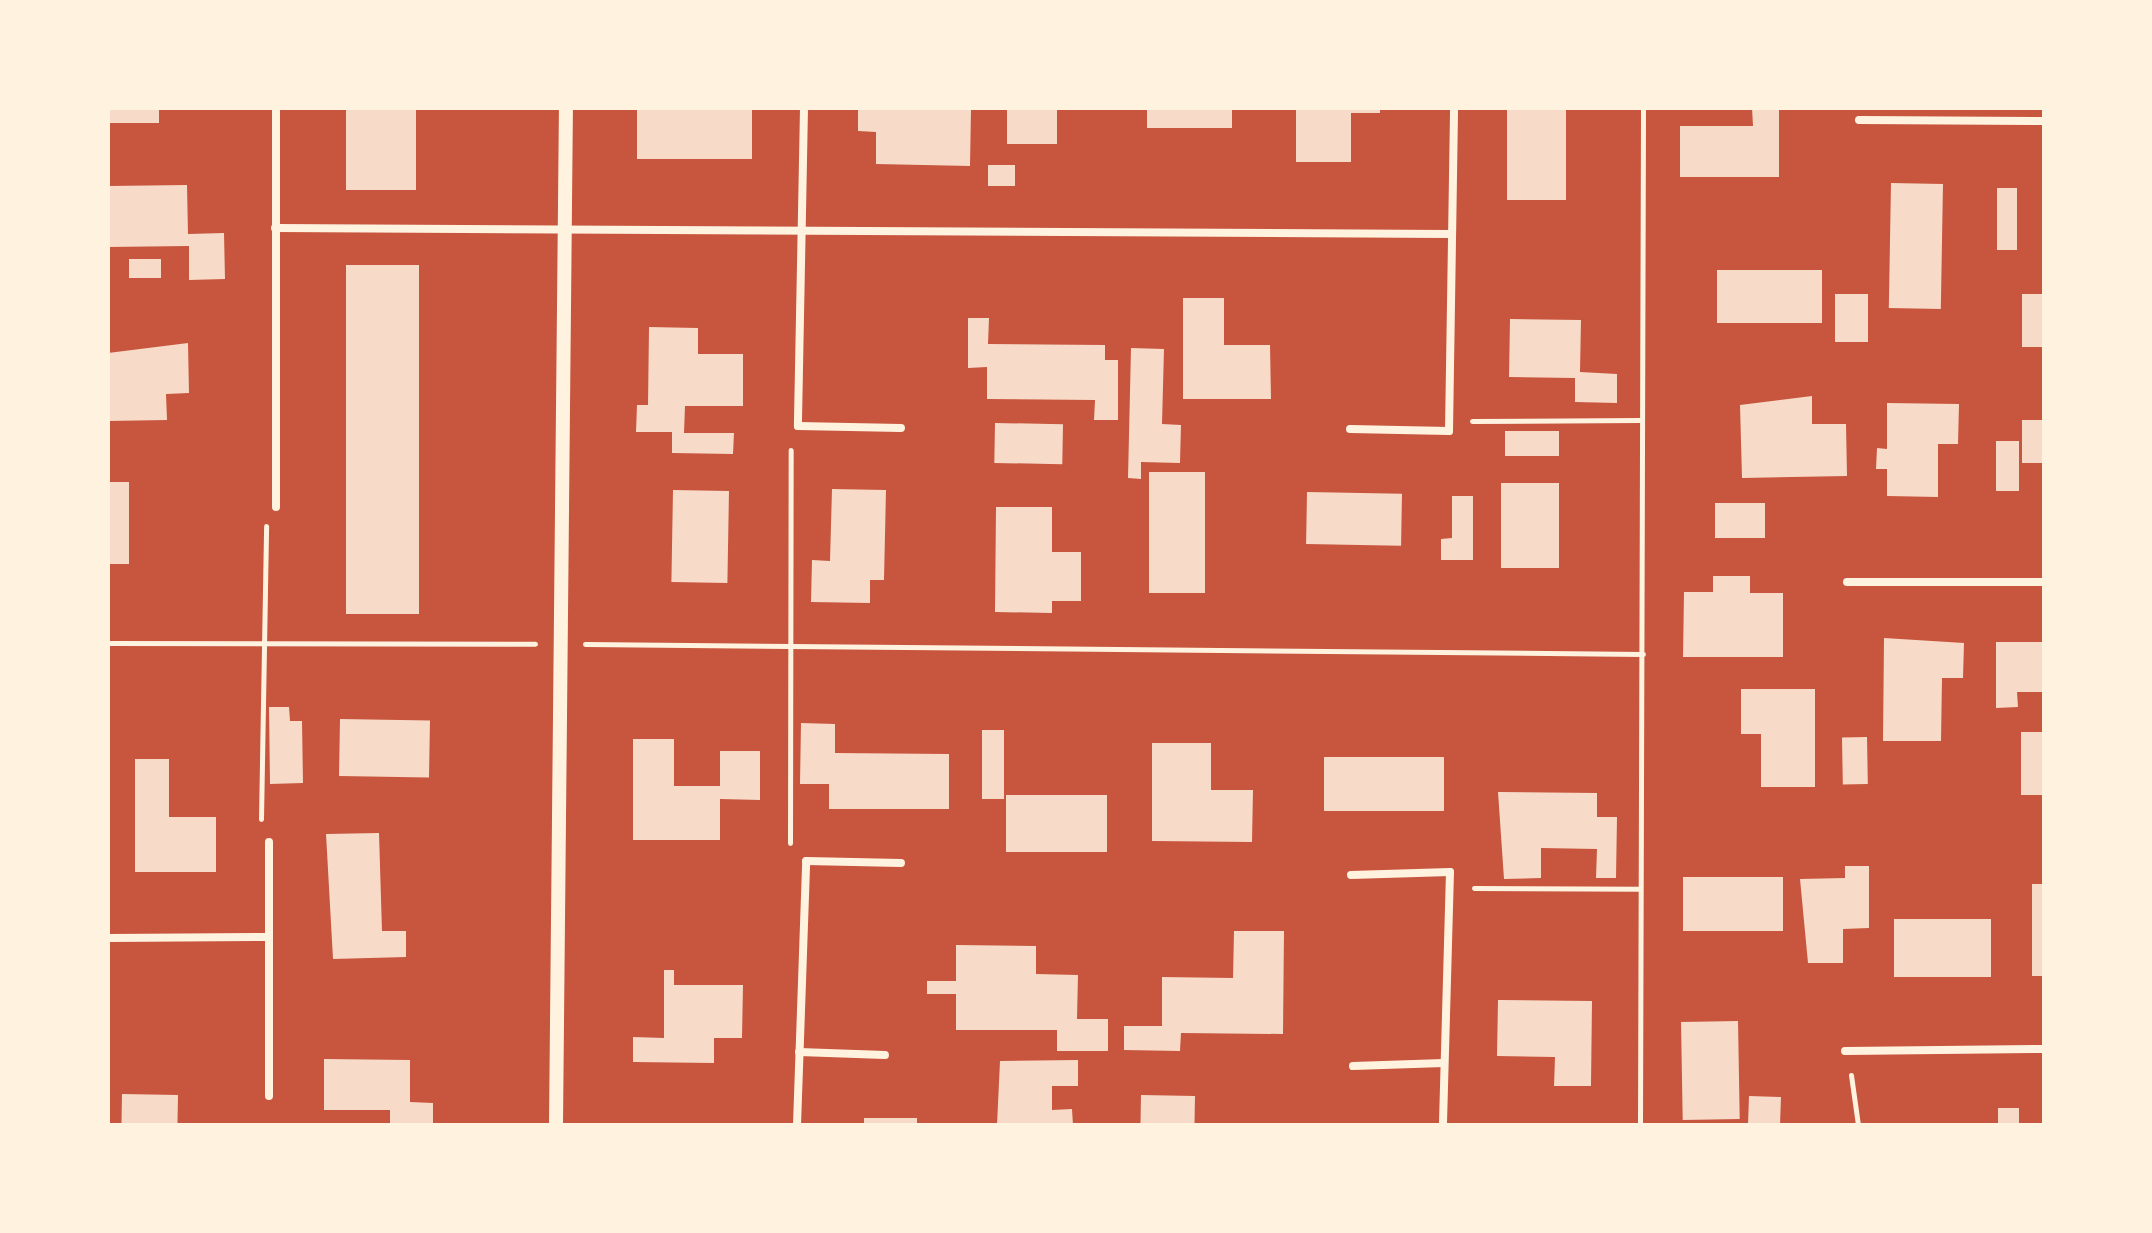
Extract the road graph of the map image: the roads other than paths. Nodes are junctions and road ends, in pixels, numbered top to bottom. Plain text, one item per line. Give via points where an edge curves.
1 (276, 108) edge
2 (566, 108) edge
3 (804, 108) edge
4 (1454, 108) edge
5 (1859, 120) dead end
6 (2044, 121) edge
7 (275, 228) junction
8 (565, 230) junction
9 (802, 231) junction
10 (1450, 234) junction
11 (901, 428) dead end
12 (1350, 429) dead end
13 (276, 507) road end
14 (1847, 582) dead end
15 (2044, 582) edge
16 (269, 842) road end
17 (901, 863) dead end
18 (1351, 875) dead end
19 (267, 937) junction
20 (108, 938) edge
21 (2044, 1049) edge
22 (1845, 1051) road end
23 (799, 1052) junction
24 (885, 1055) dead end
25 (1444, 1063) junction
26 (1353, 1066) dead end
27 (269, 1096) dead end
28 (556, 1125) edge
29 (797, 1125) edge
30 (1443, 1125) edge

1 - 7 street
2 - 8 street
3 - 9 street
4 - 10 street
5 - 6 street
7 - 8 street
7 - 13 street
8 - 9 street
8 - 28 street
9 - 10 street
9 - 11 street via 798,426
10 - 12 street via 1449,431
14 - 15 street
16 - 19 street
17 - 23 street via 806,861
18 - 25 street via 1450,872
19 - 20 street
19 - 27 street
21 - 22 street
23 - 24 street
23 - 29 street
25 - 26 street
25 - 30 street

